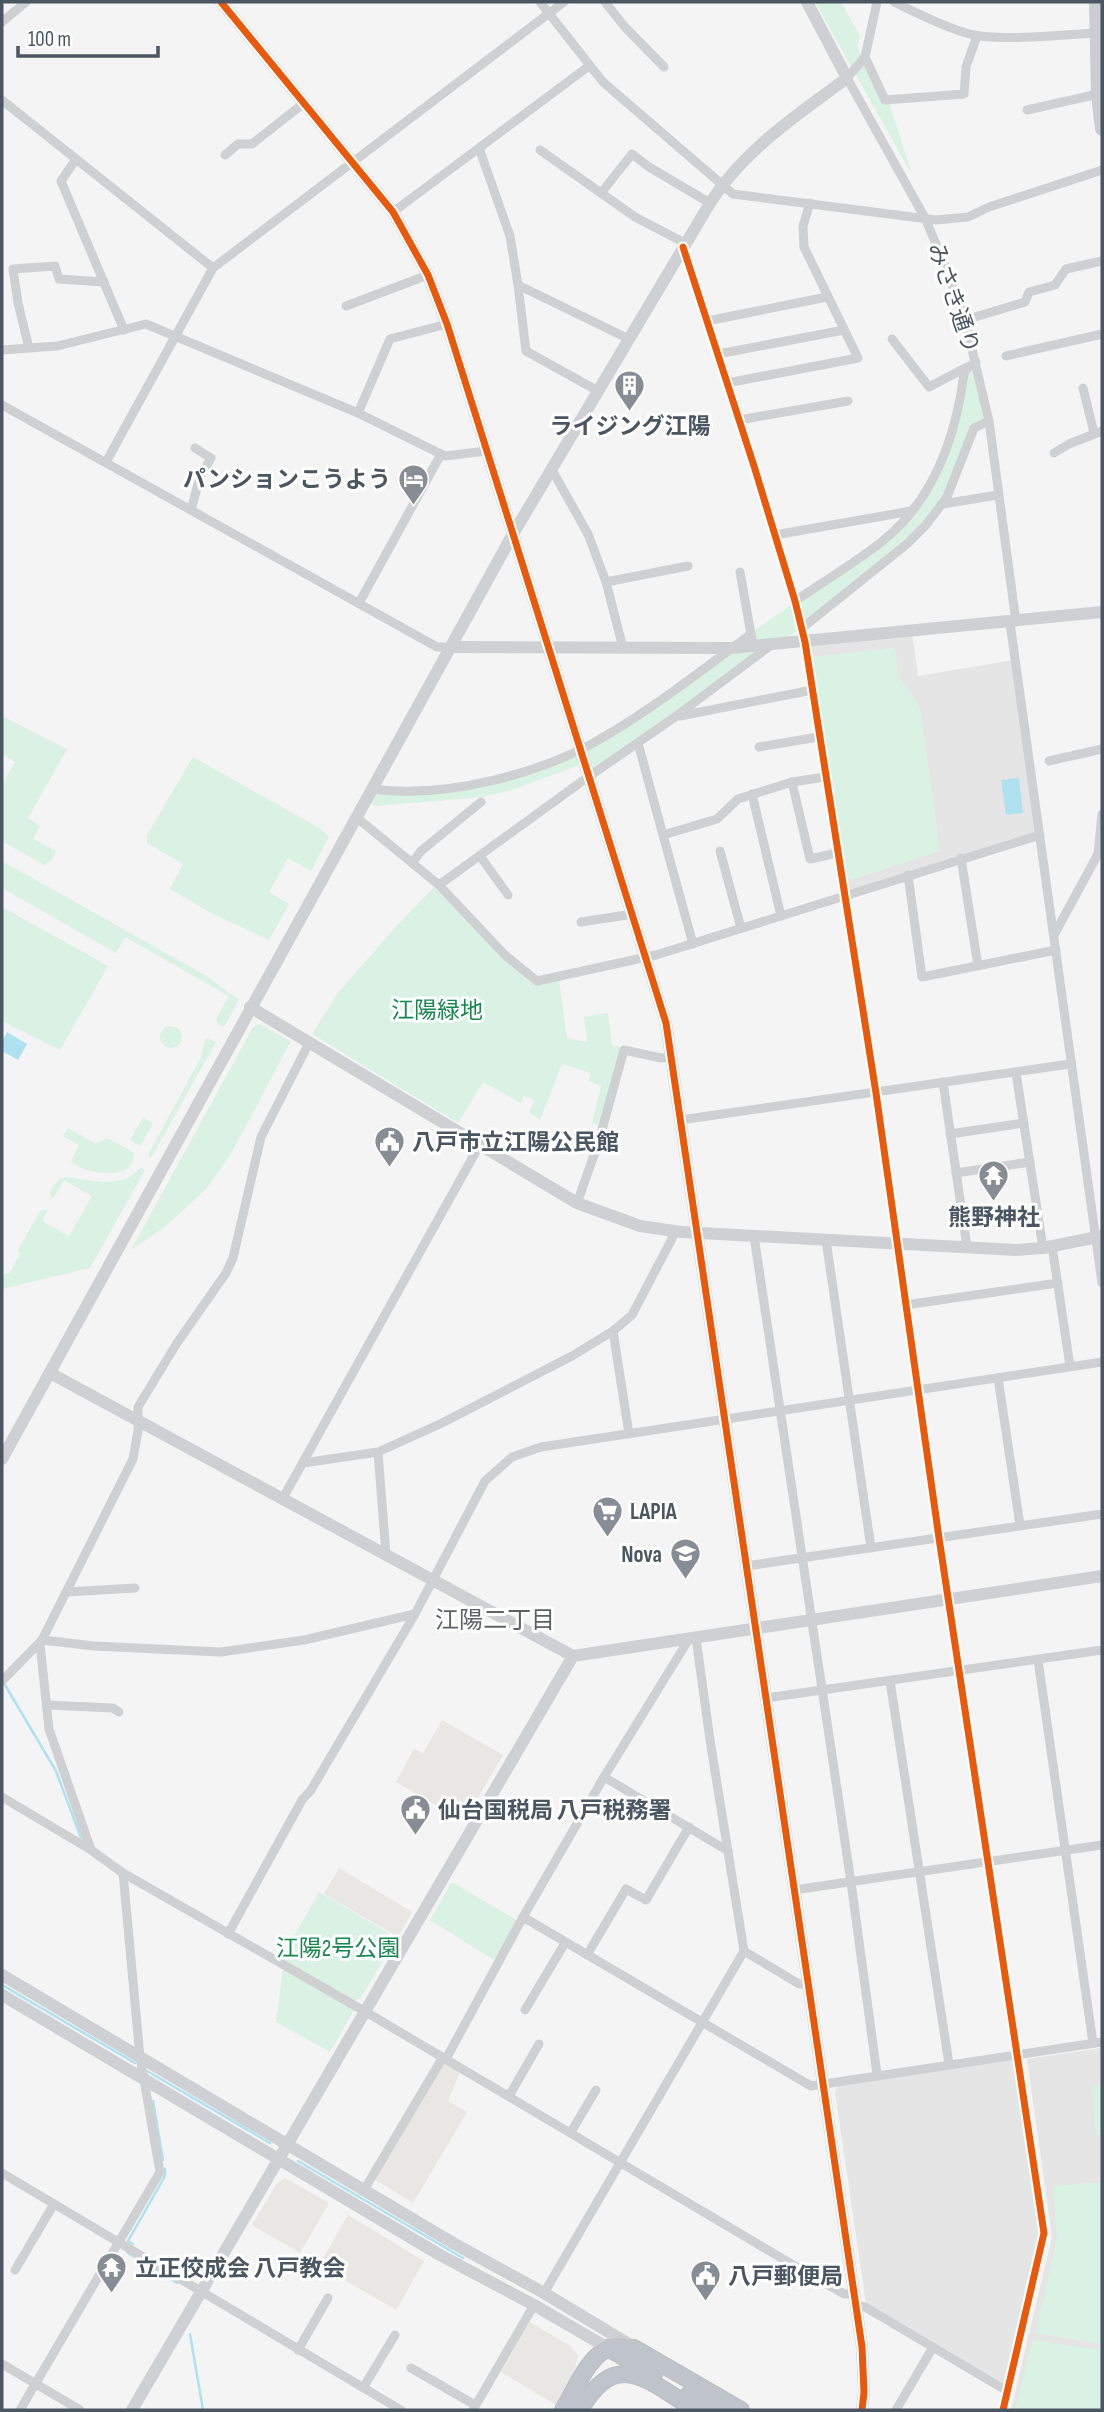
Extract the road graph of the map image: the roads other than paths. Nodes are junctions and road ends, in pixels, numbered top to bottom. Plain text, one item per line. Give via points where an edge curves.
1 (26, 2) edge
2 (221, 2) edge
3 (540, 2) edge
4 (564, 2) edge
5 (605, 2) edge
6 (807, 2) edge
7 (877, 2) edge
8 (894, 2) edge
9 (1096, 2) edge
10 (549, 13) junction
11 (2, 22) edge
12 (1098, 29) edge
13 (977, 36) junction
14 (865, 57) junction
15 (589, 65) junction
16 (664, 67) dead end
17 (847, 78) junction
18 (1098, 94) junction
19 (2, 100) edge
20 (304, 103) junction
21 (1027, 110) dead end
22 (1102, 129) edge
23 (479, 148) junction
24 (540, 149) dead end
25 (225, 155) dead end
26 (76, 159) junction
27 (353, 163) junction
28 (1102, 170) edge
29 (722, 184) junction
30 (601, 193) junction
31 (710, 203) junction
32 (810, 203) junction
33 (393, 212) junction
34 (925, 218) junction
35 (684, 245) junction
36 (1102, 261) edge
37 (214, 268) junction
38 (428, 275) junction
39 (104, 282) junction
40 (518, 285) junction
41 (827, 296) junction
42 (346, 306) dead end
43 (965, 320) junction
44 (707, 321) junction
45 (447, 324) junction
46 (124, 330) junction
47 (844, 330) junction
48 (1102, 334) edge
49 (175, 337) junction
50 (629, 339) junction
51 (892, 339) dead end
52 (29, 348) junction
53 (2, 350) edge
54 (718, 354) junction
55 (1006, 356) dead end
56 (972, 365) junction
57 (727, 383) junction
58 (1083, 388) dead end
59 (598, 391) junction
60 (848, 401) dead end
61 (2, 405) edge
62 (358, 413) junction
63 (739, 420) junction
64 (989, 421) junction
65 (1098, 432) edge
66 (195, 448) dead end
67 (486, 451) junction
68 (1054, 453) dead end
69 (441, 454) junction
70 (106, 462) junction
71 (552, 470) junction
72 (998, 495) junction
73 (942, 504) junction
74 (191, 510) junction
75 (913, 511) junction
76 (513, 534) junction
77 (775, 535) junction
78 (688, 566) dead end
79 (740, 572) dead end
80 (606, 582) junction
81 (795, 601) junction
82 (359, 603) junction
83 (1102, 612) edge
84 (1013, 622) junction
85 (803, 636) junction
86 (752, 640) junction
87 (770, 646) junction
88 (451, 647) junction
89 (549, 648) junction
90 (623, 648) junction
91 (731, 648) junction
92 (812, 690) junction
93 (675, 717) junction
94 (818, 737) junction
95 (638, 743) junction
96 (759, 747) dead end
97 (581, 749) junction
98 (1102, 749) edge
99 (1049, 761) dead end
100 (589, 776) junction
101 (825, 777) junction
102 (792, 782) junction
103 (372, 789) junction
104 (752, 794) junction
105 (481, 802) dead end
106 (1102, 814) edge
107 (356, 817) junction
108 (663, 835) junction
109 (1040, 835) junction
110 (720, 851) dead end
111 (837, 853) junction
112 (480, 856) junction
113 (961, 858) junction
114 (412, 863) junction
115 (908, 875) junction
116 (439, 885) junction
117 (508, 895) dead end
118 (843, 895) junction
119 (633, 914) junction
120 (781, 916) junction
121 (581, 922) dead end
122 (741, 929) junction
123 (1054, 935) junction
124 (693, 944) junction
125 (1056, 950) junction
126 (647, 957) junction
127 (978, 965) junction
128 (250, 1007) junction
129 (309, 1043) junction
130 (671, 1057) junction
131 (1070, 1064) junction
132 (1016, 1073) junction
133 (943, 1082) junction
134 (876, 1093) junction
135 (680, 1120) junction
136 (1024, 1123) junction
137 (950, 1133) junction
138 (479, 1146) junction
139 (1030, 1162) junction
140 (956, 1173) junction
141 (577, 1203) junction
142 (676, 1231) junction
143 (696, 1233) junction
144 (754, 1236) junction
145 (1099, 1237) edge
146 (826, 1240) junction
147 (896, 1244) junction
148 (967, 1247) junction
149 (1048, 1247) junction
150 (1058, 1283) junction
151 (1102, 1283) edge
152 (905, 1305) junction
153 (613, 1331) junction
154 (1102, 1362) edge
155 (1070, 1366) junction
156 (50, 1373) junction
157 (998, 1378) junction
158 (918, 1390) junction
159 (849, 1400) junction
160 (778, 1411) junction
161 (138, 1419) junction
162 (724, 1419) junction
163 (629, 1434) junction
164 (378, 1452) junction
165 (2, 1459) edge
166 (303, 1463) junction
167 (283, 1498) junction
168 (1102, 1514) edge
169 (1020, 1525) junction
170 (939, 1538) junction
171 (872, 1548) junction
172 (386, 1554) junction
173 (803, 1559) junction
174 (746, 1566) junction
175 (1102, 1576) edge
176 (433, 1580) junction
177 (135, 1588) dead end
178 (67, 1592) junction
179 (950, 1600) junction
180 (415, 1615) junction
181 (812, 1621) junction
182 (755, 1630) junction
183 (693, 1639) junction
184 (41, 1642) junction
185 (1102, 1650) edge
186 (573, 1656) junction
187 (1038, 1660) junction
188 (960, 1671) junction
189 (2, 1681) edge
190 (890, 1681) junction
191 (822, 1691) junction
192 (766, 1698) junction
193 (47, 1705) junction
194 (119, 1712) dead end
195 (604, 1777) junction
196 (2, 1797) edge
197 (689, 1827) junction
198 (1102, 1846) edge
199 (91, 1850) junction
200 (728, 1851) junction
201 (1065, 1852) junction
202 (989, 1862) junction
203 (919, 1872) junction
204 (123, 1873) junction
205 (851, 1882) junction
206 (794, 1890) junction
207 (523, 1917) junction
208 (228, 1934) junction
209 (565, 1942) junction
210 (744, 1951) junction
211 (587, 1955) junction
212 (2, 1975) edge
213 (807, 1984) junction
214 (2, 1995) edge
215 (525, 2010) dead end
216 (366, 2012) junction
217 (702, 2022) junction
218 (1098, 2042) edge
219 (539, 2044) dead end
220 (1017, 2053) junction
221 (140, 2057) junction
222 (444, 2058) junction
223 (949, 2064) junction
224 (877, 2074) junction
225 (144, 2079) junction
226 (822, 2084) junction
227 (596, 2090) dead end
228 (509, 2096) junction
229 (571, 2132) junction
230 (288, 2144) junction
231 (279, 2159) junction
232 (620, 2161) junction
233 (3, 2175) edge
234 (364, 2190) junction
235 (54, 2204) junction
236 (118, 2243) junction
237 (15, 2270) dead end
238 (520, 2280) junction
239 (201, 2293) junction
240 (544, 2293) junction
241 (328, 2298) dead end
242 (854, 2300) junction
243 (534, 2305) junction
244 (577, 2331) junction
245 (395, 2335) dead end
246 (933, 2347) junction
247 (608, 2348) junction
248 (634, 2348) junction
249 (298, 2350) junction
250 (2, 2364) edge
251 (411, 2368) dead end
252 (588, 2368) junction
253 (36, 2384) junction
254 (363, 2388) junction
255 (1007, 2391) junction
256 (589, 2394) junction
257 (474, 2408) edge
258 (20, 2410) edge
259 (80, 2410) edge
260 (132, 2410) edge
261 (401, 2410) edge
262 (563, 2410) edge
263 (580, 2410) edge
264 (696, 2410) edge
265 (714, 2410) edge
266 (741, 2410) edge
267 (862, 2410) edge
268 (896, 2410) edge
269 (1003, 2410) edge

1 - 11 street
2 - 20 street
3 - 10 street
4 - 10 street
5 - 16 street
6 - 17 street, みさき通り
7 - 14 street
8 - 13 street
9 - 12 main road
10 - 15 street
10 - 27 street
12 - 13 street
12 - 18 main road
13 - 14 street via 966,66 964,94 885,100
14 - 17 street
15 - 23 street
15 - 29 street
17 - 29 street via 760,143
17 - 34 street, みさき通り
18 - 21 street
18 - 22 main road
19 - 26 street
20 - 25 street via 252,144 238,144
20 - 27 street
23 - 33 street
23 - 40 street via 510,236
24 - 30 street
26 - 37 street
26 - 39 street via 61,181
27 - 33 street
27 - 37 street
28 - 34 street via 968,216
29 - 31 street
29 - 32 street via 733,194
30 - 31 street via 632,154
30 - 35 street
31 - 35 street
32 - 34 street
32 - 41 street via 803,226 804,247
33 - 38 street
34 - 43 street, みさき通り
35 - 44 street
35 - 50 street
36 - 43 street via 1066,269 1055,285 1029,292 1025,302
37 - 49 street
38 - 42 street
38 - 45 street
39 - 46 street
39 - 52 street via 59,279 55,266 13,269
40 - 50 street
40 - 59 street via 526,351
41 - 44 street
41 - 47 street
43 - 56 street, みさき通り
44 - 54 street
45 - 62 street via 390,339
45 - 67 street
46 - 49 street via 146,324
46 - 52 street
47 - 54 street
47 - 57 street via 858,358
48 - 55 street
49 - 62 street
49 - 70 street
50 - 59 street
51 - 56 street via 929,387
52 - 53 street
54 - 57 street
56 - 64 street, みさき通り
56 - 75 street via 964,373 946,451
57 - 63 street
58 - 65 street
59 - 71 street
60 - 63 street
61 - 70 street
62 - 69 street
63 - 77 street
64 - 72 street, みさき通り
64 - 73 street via 974,428
65 - 68 street
66 - 74 street via 211,458
67 - 69 street
67 - 76 street
69 - 82 street
70 - 74 street
71 - 76 street
71 - 80 street via 588,534
72 - 73 street
72 - 84 street, みさき通り
73 - 85 street via 907,544
74 - 82 street
75 - 77 street
75 - 81 street via 882,542
76 - 88 street
76 - 89 street
77 - 81 street
78 - 80 street
79 - 86 street
80 - 90 street
81 - 85 street
82 - 88 street via 437,647
83 - 84 street
84 - 85 street
84 - 109 street, みさき通り
85 - 87 street
85 - 92 street
86 - 87 street
86 - 91 street
87 - 93 street
88 - 89 street
88 - 103 street
89 - 90 street
89 - 97 street
90 - 91 street
91 - 97 street
92 - 93 street
92 - 94 street
93 - 95 street
94 - 96 street
94 - 101 street
95 - 100 street
95 - 108 street
97 - 100 street
97 - 103 street via 465,786 409,793
98 - 99 street
100 - 112 street
100 - 119 street
101 - 102 street
101 - 111 street
102 - 104 street
102 - 111 street via 810,859
103 - 107 street
104 - 108 street via 738,799 717,818
104 - 120 street
105 - 114 street
106 - 123 street via 1098,855
107 - 114 street
107 - 128 street
108 - 124 street
109 - 113 street
109 - 123 street, みさき通り
110 - 122 street
111 - 118 street
112 - 116 street
112 - 117 street
113 - 115 street
113 - 127 street
114 - 116 street
115 - 118 street
115 - 127 street via 922,977
116 - 126 street via 537,981
118 - 120 street
118 - 134 street
119 - 121 street
119 - 126 street
120 - 122 street
122 - 124 street
123 - 125 street, みさき通り
124 - 126 street
125 - 127 street
125 - 131 street, みさき通り
126 - 130 street
128 - 129 street
128 - 156 street
129 - 138 street
129 - 161 street via 261,1137 233,1258 138,1407
130 - 135 street
130 - 141 street via 624,1050
131 - 132 street
131 - 145 street, みさき通り
132 - 133 street
132 - 136 street
133 - 134 street
133 - 137 street
134 - 135 street
134 - 147 street
135 - 143 street
136 - 137 street
136 - 139 street
137 - 140 street
138 - 141 street
138 - 166 street
139 - 140 street
139 - 149 street
140 - 148 street
141 - 142 street via 640,1226
142 - 143 street
142 - 153 street via 632,1315
143 - 144 street
143 - 162 street
144 - 146 street
144 - 160 street
145 - 149 street
145 - 151 street, みさき通り
146 - 147 street
146 - 159 street
147 - 148 street
147 - 152 street
148 - 149 street
149 - 150 street
150 - 152 street
150 - 155 street
152 - 158 street
153 - 163 street
153 - 164 street via 442,1423
154 - 155 street
155 - 157 street
156 - 161 street
156 - 165 street
157 - 158 street
157 - 169 street
158 - 159 street
158 - 170 street
159 - 160 street
159 - 171 street
160 - 162 street
160 - 173 street
161 - 167 street
161 - 178 street via 133,1459
162 - 163 street
162 - 174 street
163 - 176 street via 541,1447 512,1457 494,1470
164 - 166 street
164 - 172 street
166 - 167 street
167 - 172 street
168 - 169 street
169 - 170 street
170 - 171 street
170 - 179 street
171 - 173 street
172 - 176 street
173 - 174 street
173 - 181 street
174 - 182 street
175 - 179 street
176 - 180 street
176 - 186 street
177 - 178 street
178 - 184 street
179 - 181 street
179 - 188 street
180 - 184 street via 221,1652
180 - 208 street via 302,1800
181 - 182 street
181 - 191 street
182 - 183 street
182 - 192 street
183 - 186 street
183 - 195 street
183 - 200 street
184 - 189 street
184 - 193 street
185 - 187 street
186 - 216 street
187 - 188 street
187 - 201 street
188 - 190 street
188 - 202 street
190 - 191 street
190 - 203 street
191 - 192 street
191 - 205 street
192 - 206 street
193 - 194 street
193 - 199 street via 57,1758
195 - 197 street
195 - 207 street
196 - 199 street
197 - 200 street
197 - 211 street via 646,1900 626,1889
198 - 201 street
199 - 204 street
200 - 210 street
201 - 202 street
201 - 218 street
202 - 203 street
202 - 220 street
203 - 205 street
203 - 223 street
204 - 208 street
204 - 221 street
205 - 206 street
205 - 224 street
206 - 213 street
207 - 209 street
207 - 222 street
208 - 216 street
209 - 211 street
209 - 215 street
210 - 213 street via 799,1984
210 - 217 street
211 - 217 street
212 - 221 street
213 - 226 street
214 - 225 street
216 - 222 street
216 - 230 street
217 - 226 street via 811,2086
217 - 232 street
218 - 220 street
219 - 228 street
220 - 223 street
220 - 255 street via 1044,2233
221 - 225 street
221 - 230 street
222 - 228 street
222 - 234 street
223 - 224 street
224 - 226 street
225 - 231 street
225 - 236 street via 160,2172
226 - 242 street
227 - 229 street
228 - 229 street
229 - 232 street
230 - 231 street
230 - 234 street
231 - 239 street
231 - 243 street
232 - 240 street
232 - 242 street
233 - 235 street
234 - 238 street
235 - 236 street
235 - 237 street
236 - 239 street
236 - 253 street
238 - 240 street
238 - 247 street via 598,2334
239 - 249 street
239 - 260 street
240 - 248 street
241 - 249 street
242 - 246 street
242 - 267 street via 862,2347
243 - 244 street
243 - 257 street
244 - 247 street
244 - 252 street via 590,2348
245 - 254 street
246 - 255 street
246 - 268 street
247 - 248 highway
247 - 252 highway
247 - 256 highway via 603,2371
247 - 265 highway
248 - 266 highway
249 - 254 street
250 - 253 street
251 - 257 street
252 - 262 highway
253 - 258 street
253 - 259 street
254 - 261 street
255 - 269 street
256 - 263 highway
256 - 264 highway via 608,2376 627,2374

